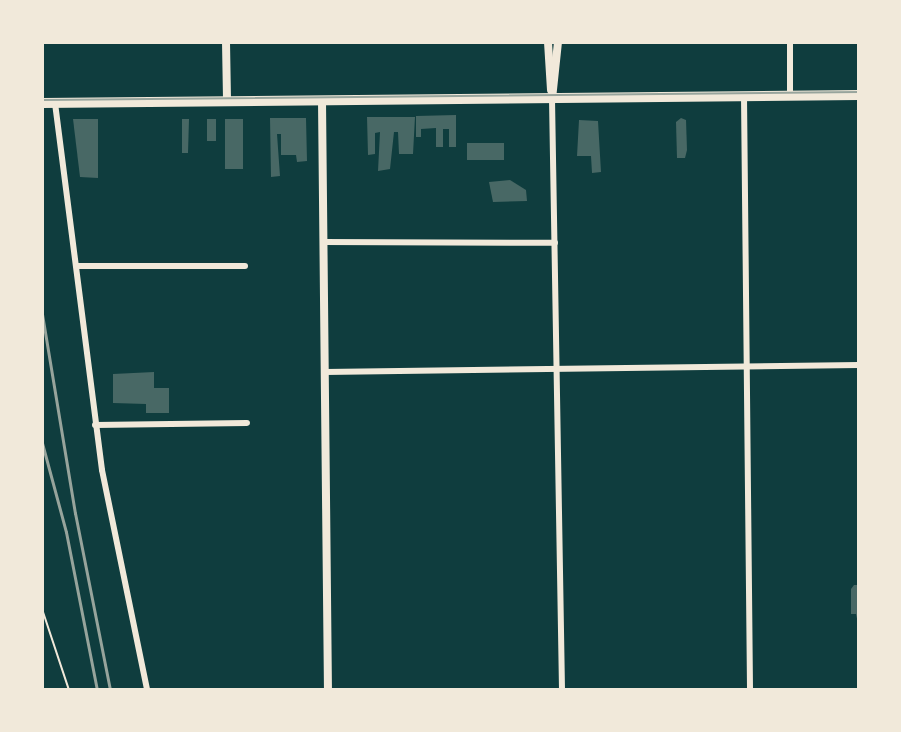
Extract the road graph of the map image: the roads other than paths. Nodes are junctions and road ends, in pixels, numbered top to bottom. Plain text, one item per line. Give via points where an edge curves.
1 (226, 42) edge
2 (548, 42) edge
3 (558, 42) edge
4 (790, 42) edge
5 (859, 95) edge
6 (744, 96) junction
7 (790, 96) junction
8 (552, 99) junction
9 (322, 101) junction
10 (227, 102) junction
11 (42, 103) edge
12 (55, 103) junction
13 (323, 242) junction
14 (555, 243) junction
15 (77, 266) junction
16 (245, 266) dead end
17 (859, 365) edge
18 (748, 366) junction
19 (557, 369) junction
20 (325, 372) junction
21 (247, 423) dead end
22 (95, 425) junction
23 (147, 690) edge
24 (328, 690) edge
25 (562, 690) edge
26 (750, 690) edge

1 - 10 street
2 - 8 street
3 - 8 street
4 - 7 street
5 - 7 main road
6 - 7 main road
6 - 8 main road
6 - 18 street
8 - 9 main road
8 - 14 street
9 - 10 main road
9 - 13 street
10 - 12 main road
11 - 12 main road
12 - 15 street
13 - 14 street
13 - 20 street
14 - 19 street
15 - 16 street
15 - 22 street
17 - 18 street
18 - 19 street
18 - 26 street
19 - 20 street
19 - 25 street
20 - 24 street
21 - 22 street
22 - 23 street

